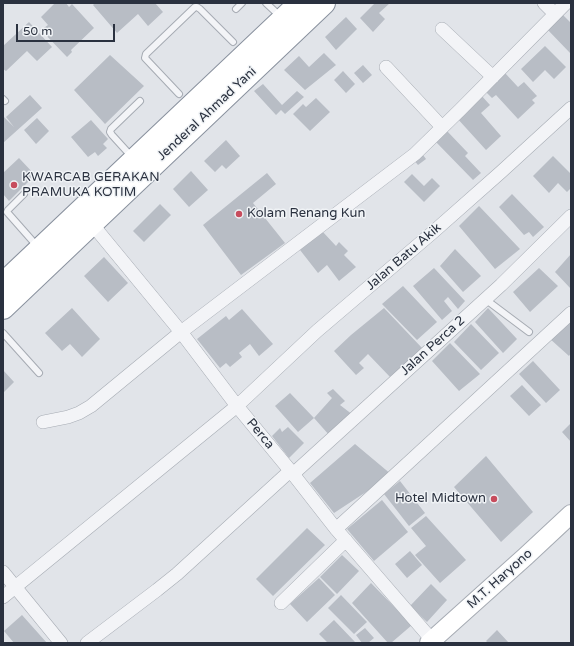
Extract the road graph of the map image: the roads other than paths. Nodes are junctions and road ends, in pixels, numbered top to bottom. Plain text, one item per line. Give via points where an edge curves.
1 (242, 3) edge
2 (266, 3) edge
3 (300, 3) edge
4 (324, 3) edge
5 (544, 3) edge
6 (566, 3) edge
7 (236, 9) dead end
8 (555, 14) junction
9 (283, 19) junction
10 (442, 29) dead end
11 (240, 49) junction
12 (386, 67) dead end
13 (493, 77) junction
14 (140, 101) dead end
15 (191, 105) junction
16 (571, 108) edge
17 (442, 127) junction
18 (135, 160) junction
19 (24, 194) dead end
20 (569, 221) edge
21 (92, 224) junction
22 (40, 249) junction
23 (5, 279) edge
24 (486, 299) junction
25 (3, 308) edge
26 (571, 312) edge
27 (181, 332) junction
28 (529, 332) dead end
29 (3, 333) edge
30 (39, 373) dead end
31 (237, 406) junction
32 (43, 422) dead end
33 (292, 472) junction
34 (571, 514) edge
35 (336, 528) junction
36 (346, 540) junction
37 (3, 572) edge
38 (15, 587) junction
39 (3, 597) edge
40 (281, 603) dead end
41 (431, 641) edge
42 (61, 643) edge
43 (87, 643) edge

1 - 7 lane
2 - 9 lane
3 - 9 highway, Jenderal Ahmad Yani
4 - 15 highway, Jenderal Ahmad Yani
5 - 8 street
6 - 8 street
8 - 13 street
9 - 11 highway, Jenderal Ahmad Yani
10 - 13 street
11 - 15 highway, Jenderal Ahmad Yani
11 - 15 lane via 195,7 146,54 145,58
12 - 17 street
13 - 17 street
14 - 18 lane via 110,132
15 - 18 highway, Jenderal Ahmad Yani
15 - 21 highway, Jenderal Ahmad Yani
16 - 31 street, Jalan Batu Akik via 438,228 317,331
17 - 27 street via 415,154
18 - 22 highway, Jenderal Ahmad Yani
19 - 22 lane via 7,212
20 - 24 street, Jalan Perca 2
21 - 25 highway, Jenderal Ahmad Yani
21 - 27 street, Perca
22 - 23 highway, Jenderal Ahmad Yani
24 - 28 lane
24 - 33 street, Jalan Perca 2
26 - 35 street
27 - 31 street, Perca
27 - 32 street via 91,406 68,417
29 - 30 lane
31 - 33 street, Perca
31 - 38 street, Jalan Batu Akik
33 - 35 street, Perca
33 - 43 street, Jalan Perca 2 via 177,574
34 - 41 street, M.T. Haryono
35 - 36 street, Perca
36 - 40 street
36 - 41 street, Perca
37 - 38 street
38 - 39 street, Jalan Batu Akik
38 - 42 street

